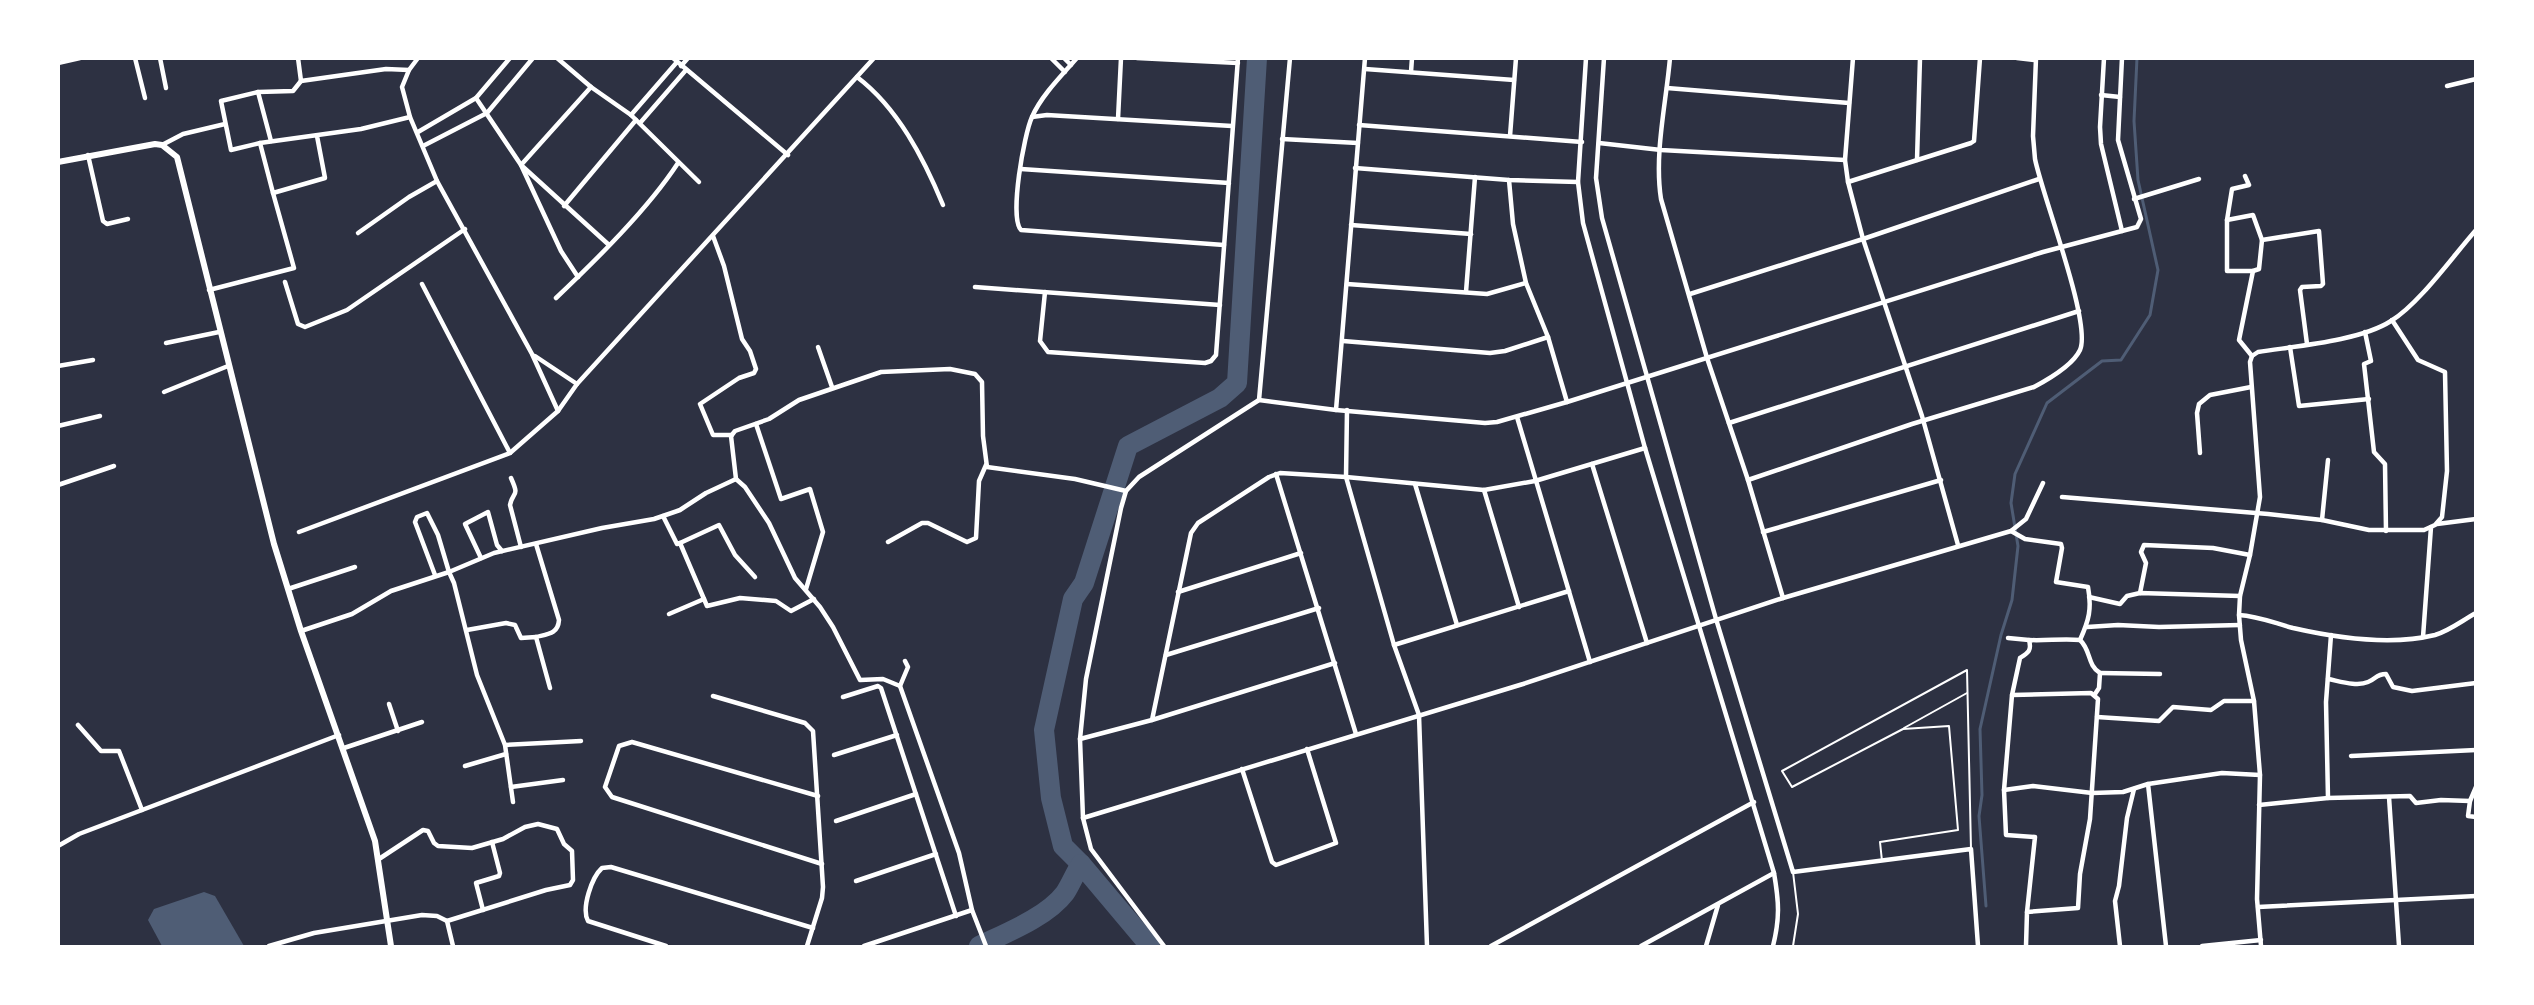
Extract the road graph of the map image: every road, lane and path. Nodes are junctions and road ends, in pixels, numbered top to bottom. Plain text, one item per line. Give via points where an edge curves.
1 (80, 58) edge
2 (135, 58) edge
3 (160, 58) edge
4 (298, 58) edge
5 (417, 58) edge
6 (510, 58) edge
7 (533, 58) edge
8 (557, 58) edge
9 (688, 58) edge
10 (874, 58) edge
11 (1051, 58) edge
12 (1064, 58) edge
13 (1077, 58) edge
14 (1121, 58) edge
15 (1137, 58) edge
16 (1290, 58) edge
17 (1365, 58) edge
18 (1412, 58) edge
19 (1516, 58) edge
20 (1586, 58) edge
21 (1604, 58) edge
22 (1670, 58) edge
23 (1853, 58) edge
24 (1920, 58) edge
25 (1980, 58) edge
26 (2017, 58) edge
27 (2104, 58) edge
28 (2122, 58) edge
29 (2036, 59) edge
30 (675, 60) edge
31 (1238, 61) edge
32 (58, 63) edge
33 (1071, 65) junction
34 (684, 68) junction
35 (1365, 69) junction
36 (409, 70) junction
37 (1065, 72) junction
38 (1411, 72) junction
39 (857, 77) junction
40 (2475, 79) edge
41 (1514, 80) junction
42 (301, 81) junction
43 (2447, 86) dead end
44 (591, 87) junction
45 (166, 88) dead end
46 (1667, 88) junction
47 (258, 93) junction
48 (2102, 94) junction
49 (2120, 97) junction
50 (145, 98) dead end
51 (476, 98) junction
52 (1849, 103) junction
53 (487, 113) junction
54 (631, 115) junction
55 (410, 117) junction
56 (1032, 117) junction
57 (1118, 119) junction
58 (638, 122) junction
59 (225, 124) junction
60 (1359, 125) junction
61 (1232, 126) junction
62 (418, 132) junction
63 (317, 136) junction
64 (1510, 136) junction
65 (1282, 139) junction
66 (271, 141) junction
67 (1582, 142) junction
68 (260, 143) junction
69 (1358, 143) junction
70 (1599, 143) junction
71 (162, 145) junction
72 (423, 146) junction
73 (1661, 150) junction
74 (88, 155) junction
75 (788, 155) junction
76 (1845, 160) junction
77 (1917, 160) junction
78 (58, 162) edge
79 (678, 163) junction
80 (521, 165) junction
81 (1021, 168) junction
82 (1355, 168) junction
83 (2245, 176) dead end
84 (1476, 177) junction
85 (2039, 179) junction
86 (2199, 179) dead end
87 (1509, 180) junction
88 (437, 181) junction
89 (699, 182) dead end
90 (1578, 182) junction
91 (1848, 182) junction
92 (1229, 183) junction
93 (273, 193) junction
94 (2136, 199) junction
95 (943, 205) dead end
96 (564, 206) junction
97 (128, 219) dead end
98 (2227, 220) junction
99 (1350, 225) junction
100 (465, 229) junction
101 (2475, 230) edge
102 (2121, 231) junction
103 (358, 233) dead end
104 (1471, 234) junction
105 (713, 236) junction
106 (1863, 239) junction
107 (2262, 240) junction
108 (609, 244) junction
109 (1224, 245) junction
110 (2061, 247) junction
111 (2253, 271) junction
112 (578, 277) junction
113 (285, 282) dead end
114 (1526, 283) junction
115 (422, 284) dead end
116 (1347, 284) junction
117 (975, 287) dead end
118 (209, 290) junction
119 (1045, 292) junction
120 (1466, 292) junction
121 (1690, 294) junction
122 (556, 298) dead end
123 (1885, 302) junction
124 (1220, 305) junction
125 (2079, 311) junction
126 (2392, 320) junction
127 (219, 332) junction
128 (2365, 332) junction
129 (1548, 337) junction
130 (1343, 341) junction
131 (166, 343) dead end
132 (2307, 344) junction
133 (818, 347) dead end
134 (2290, 347) junction
135 (532, 354) junction
136 (2252, 356) junction
137 (1707, 358) junction
138 (93, 360) dead end
139 (1905, 365) junction
140 (58, 366) edge
141 (228, 366) junction
142 (1644, 377) junction
143 (1628, 381) junction
144 (577, 384) junction
145 (832, 387) junction
146 (2251, 387) junction
147 (164, 392) dead end
148 (2368, 399) junction
149 (1259, 400) junction
150 (1567, 402) junction
151 (1336, 410) junction
152 (1347, 410) junction
153 (558, 411) junction
154 (100, 416) dead end
155 (1517, 417) junction
156 (1923, 421) junction
157 (1729, 423) junction
158 (756, 424) junction
159 (58, 426) edge
160 (732, 435) junction
161 (1645, 448) junction
162 (510, 453) junction
163 (2200, 453) dead end
164 (2328, 460) dead end
165 (1592, 464) junction
166 (986, 465) junction
167 (114, 466) dead end
168 (1276, 474) junction
169 (1346, 477) junction
170 (511, 478) dead end
171 (736, 479) junction
172 (1748, 480) junction
173 (1941, 480) junction
174 (1535, 481) junction
175 (2043, 483) dead end
176 (1415, 484) junction
177 (58, 485) edge
178 (1484, 490) junction
179 (1125, 491) junction
180 (2062, 497) dead end
181 (2258, 513) junction
182 (663, 516) junction
183 (2475, 519) edge
184 (2322, 520) junction
185 (2433, 526) junction
186 (2011, 531) junction
187 (2386, 531) junction
188 (300, 532) dead end
189 (1763, 532) junction
190 (888, 542) dead end
191 (680, 543) junction
192 (536, 544) junction
193 (1958, 545) junction
194 (520, 547) junction
195 (502, 551) junction
196 (1301, 553) junction
197 (2250, 555) junction
198 (481, 558) junction
199 (355, 567) dead end
200 (449, 572) junction
201 (435, 575) junction
202 (755, 577) dead end
203 (288, 589) junction
204 (806, 589) junction
205 (1569, 591) junction
206 (1178, 592) junction
207 (2140, 593) junction
208 (2240, 596) junction
209 (2089, 597) junction
210 (1783, 598) junction
211 (704, 599) junction
212 (814, 599) junction
213 (1519, 607) junction
214 (1318, 608) junction
215 (2475, 613) edge
216 (669, 614) dead end
217 (2239, 615) junction
218 (1715, 619) junction
219 (1699, 622) junction
220 (1457, 625) junction
221 (2240, 625) junction
222 (2087, 627) junction
223 (467, 630) junction
224 (302, 631) junction
225 (2331, 635) junction
226 (536, 637) junction
227 (2423, 637) junction
228 (2008, 638) dead end
229 (2029, 640) junction
230 (2080, 640) junction
231 (1647, 643) junction
232 (1394, 645) junction
233 (1166, 655) junction
234 (905, 661) dead end
235 (1590, 662) junction
236 (1335, 663) junction
237 (2100, 673) junction
238 (2160, 674) dead end
239 (2328, 679) junction
240 (2475, 683) edge
241 (900, 686) junction
242 (550, 688) dead end
243 (1967, 693) junction
244 (2095, 694) junction
245 (2012, 695) junction
246 (713, 696) dead end
247 (843, 697) dead end
248 (2254, 701) junction
249 (390, 704) dead end
250 (1419, 715) junction
251 (2097, 717) junction
252 (1152, 720) junction
253 (422, 722) dead end
254 (78, 725) dead end
255 (1903, 729) junction
256 (398, 731) junction
257 (1356, 734) junction
258 (339, 735) junction
259 (897, 735) junction
260 (1080, 739) junction
261 (581, 741) dead end
262 (505, 745) junction
263 (344, 748) junction
264 (1307, 749) junction
265 (2475, 750) edge
266 (506, 754) junction
267 (834, 755) dead end
268 (2351, 756) dead end
269 (465, 766) dead end
270 (1242, 769) junction
271 (2260, 775) junction
272 (563, 780) dead end
273 (2148, 784) junction
274 (511, 787) junction
275 (2475, 787) edge
276 (2134, 789) junction
277 (2004, 790) junction
278 (2092, 792) junction
279 (916, 794) junction
280 (818, 796) junction
281 (2389, 797) junction
282 (2328, 798) junction
283 (2470, 801) junction
284 (513, 802) dead end
285 (1754, 802) junction
286 (2259, 805) junction
287 (142, 810) junction
288 (2475, 817) edge
289 (1083, 818) junction
290 (836, 821) dead end
291 (492, 842) junction
292 (58, 846) edge
293 (1971, 849) junction
294 (936, 854) junction
295 (379, 859) junction
296 (1882, 861) junction
297 (822, 864) junction
298 (1793, 872) junction
299 (1774, 873) junction
300 (856, 880) dead end
301 (2475, 897) edge
302 (2395, 899) junction
303 (1718, 905) junction
304 (2258, 907) junction
305 (483, 910) junction
306 (972, 910) junction
307 (2027, 912) junction
308 (956, 916) junction
309 (387, 920) junction
310 (447, 921) junction
311 (813, 928) junction
312 (2261, 940) junction
313 (290, 944) edge
314 (1644, 945) edge
315 (269, 946) edge
316 (391, 946) edge
317 (453, 946) edge
318 (666, 946) edge
319 (807, 946) edge
320 (864, 946) edge
321 (986, 946) edge
322 (1164, 946) edge
323 (1427, 946) edge
324 (1491, 946) edge
325 (1706, 946) edge
326 (1773, 946) edge
327 (1793, 946) edge
328 (1978, 946) edge
329 (2026, 946) edge
330 (2120, 946) edge
331 (2166, 946) edge
332 (2202, 946) edge
333 (2261, 946) edge
334 (2399, 946) edge

1 - 32 street
2 - 50 street
3 - 45 street
4 - 42 street
5 - 36 street
6 - 51 street
7 - 53 street
8 - 44 street
9 - 34 street
10 - 39 street
11 - 37 street
12 - 33 street
13 - 33 street
14 - 57 street
15 - 31 street
16 - 65 street
17 - 35 street
18 - 38 street
19 - 41 street
20 - 67 street
21 - 70 street
22 - 46 street
23 - 52 street
24 - 77 street
25 - 77 street via 1974,141
26 - 29 street
27 - 48 street
28 - 49 street
29 - 85 street via 2033,136
30 - 34 street
30 - 54 street
31 - 61 street
33 - 37 street
34 - 58 street
34 - 75 street
35 - 38 street
35 - 60 street
36 - 42 street via 386,69
36 - 55 street via 402,92
37 - 56 street
38 - 41 street
39 - 75 street
39 - 95 street via 910,139
40 - 43 street
41 - 64 street
42 - 47 street via 293,91
44 - 54 street
44 - 80 street
46 - 52 street
46 - 73 street
47 - 59 street via 221,101
47 - 66 street
48 - 49 street
48 - 102 street via 2101,144
49 - 94 street via 2118,140
51 - 53 street
51 - 62 street
52 - 76 street
53 - 72 street
53 - 80 street
54 - 58 street
55 - 62 street
55 - 63 street
56 - 57 street
56 - 81 street
57 - 61 street
58 - 79 street
58 - 96 street
59 - 68 street via 232,150
59 - 71 street via 183,134
60 - 64 street
60 - 69 street
61 - 92 street
62 - 72 street
63 - 66 street
63 - 93 street via 325,178
64 - 67 street
65 - 69 street
65 - 149 street
66 - 68 street
67 - 90 street
68 - 93 street
69 - 82 street
70 - 73 street
70 - 142 street via 1596,178 1602,218
71 - 74 street via 146,144
71 - 118 street via 177,157 181,168
72 - 88 street
73 - 76 street
73 - 121 street via 1661,199
74 - 78 street
74 - 97 street via 103,221 107,224
75 - 105 street
76 - 91 street
77 - 91 street
79 - 89 street
79 - 108 street
80 - 96 street
80 - 112 street
81 - 92 street
81 - 109 street via 1017,225 1021,230
82 - 84 street
82 - 99 street
83 - 98 street via 2249,185 2232,189
84 - 87 street
84 - 104 street
85 - 106 street
85 - 110 street
86 - 94 street
87 - 90 street
87 - 114 street via 1512,224
88 - 100 street
88 - 103 street
90 - 143 street via 1583,223
91 - 106 street
92 - 109 street
93 - 118 street via 294,268
94 - 102 street via 2138,227
96 - 108 street
98 - 107 street via 2253,215
98 - 111 street via 2227,271
99 - 104 street
99 - 116 street
100 - 113 street via 347,310 305,327 298,324
100 - 135 street
101 - 126 street via 2407,309
102 - 110 street
104 - 120 street
105 - 144 street
105 - 160 street via 742,339 756,369 700,404 713,435
106 - 121 street
106 - 123 street
107 - 111 street via 2259,269
107 - 132 street via 2319,231 2323,284 2300,290
108 - 112 street
109 - 124 street
110 - 123 street
110 - 125 street
111 - 136 street via 2239,340
112 - 122 street
114 - 120 street via 1487,294
114 - 129 street
115 - 162 street
116 - 120 street
116 - 130 street
117 - 119 street
118 - 127 street
119 - 124 street
119 - 124 street via 1040,341 1048,352 1205,363 1216,355
121 - 137 street
123 - 137 street
123 - 139 street
125 - 139 street
125 - 156 street via 2080,350 2046,380
126 - 128 street
126 - 185 street via 2418,360 2445,372 2447,471 2442,517
127 - 131 street
127 - 141 street
128 - 132 street
128 - 148 street via 2371,361 2364,364
129 - 130 street via 1490,353
129 - 150 street
130 - 151 street
132 - 134 street
133 - 145 street
134 - 136 street
134 - 148 street via 2299,406
135 - 144 street
135 - 153 street
136 - 146 street
137 - 142 street
137 - 157 street
138 - 140 street
139 - 156 street
139 - 157 street
141 - 147 street
141 - 203 street
142 - 143 street
142 - 218 street
143 - 150 street
143 - 161 street
144 - 153 street
145 - 158 street
145 - 166 street via 880,372 950,369 975,374 982,382
146 - 163 street via 2210,395 2199,404
146 - 181 street via 2260,481
148 - 187 street via 2374,452 2385,464
149 - 151 street
149 - 179 street via 1160,461
150 - 155 street
151 - 152 street
152 - 155 street via 1485,423
152 - 169 street
153 - 162 street
154 - 159 street
155 - 174 street
156 - 172 street
156 - 173 street
157 - 172 street
158 - 160 street
158 - 204 street via 781,499 810,489 819,515 823,532
160 - 171 street
161 - 165 street
161 - 219 street
162 - 188 street
164 - 184 street
165 - 174 street
165 - 231 street
166 - 179 street
166 - 190 street via 979,481 976,538 967,542 922,523
167 - 177 street
168 - 169 street
168 - 196 street
168 - 206 street via 1198,523 1191,533
169 - 176 street
169 - 232 street
170 - 194 street via 516,495 510,505
171 - 182 street
171 - 204 street via 770,523 795,578
172 - 189 street
173 - 189 street
173 - 193 street
174 - 178 street
174 - 205 street
175 - 186 street via 2026,519
176 - 178 street
176 - 220 street
178 - 213 street
179 - 260 street via 1086,679
180 - 181 street
181 - 184 street
181 - 197 street
182 - 191 street via 677,544
182 - 192 street
183 - 185 street
184 - 187 street
185 - 187 street
185 - 227 street
186 - 193 street
186 - 209 street via 2025,538 2061,544 2056,582 2088,587
189 - 210 street
191 - 202 street via 719,525 735,555
191 - 211 street
192 - 194 street
192 - 226 street via 559,620 554,632
193 - 210 street
194 - 195 street
195 - 198 street
195 - 198 street via 488,512 465,524
196 - 206 street
196 - 214 street
197 - 207 street via 2213,548 2144,545 2141,552 2146,563
197 - 208 street
198 - 200 street
199 - 203 street
200 - 201 street
200 - 201 street via 427,513 415,522
200 - 223 street
201 - 224 street via 391,591 352,614
203 - 224 street
204 - 212 street
205 - 213 street
205 - 235 street
206 - 233 street
207 - 208 street
207 - 209 street via 2127,596 2120,604
208 - 217 street
209 - 222 street
210 - 218 street
211 - 212 street via 708,606 740,598 776,601 791,610
211 - 216 street
212 - 241 street via 860,680 883,680
213 - 220 street
214 - 233 street
214 - 236 street
215 - 227 street via 2442,632
217 - 221 street
217 - 225 street
218 - 219 street
218 - 298 street
219 - 231 street
219 - 285 street
220 - 232 street
221 - 222 street
221 - 248 street
222 - 230 street
223 - 226 street via 506,623 514,626 521,638
223 - 262 street via 483,695
224 - 258 street
225 - 227 street
225 - 239 street
226 - 242 street
228 - 229 street
229 - 230 street
229 - 245 street via 2030,651 2020,657
230 - 237 street via 2092,666
231 - 235 street
232 - 250 street
233 - 252 street
234 - 241 street via 908,668
235 - 250 street
236 - 252 street
236 - 257 street
237 - 238 street
237 - 244 street
239 - 240 street via 2368,682 2378,674 2386,674 2393,687 2412,691
239 - 282 street
241 - 306 street via 959,853
243 - 255 lane
243 - 255 lane via 1966,670 1782,771 1792,787
243 - 293 lane
244 - 245 street
244 - 251 street
245 - 277 street
246 - 280 street via 811,728
247 - 259 street via 879,686
248 - 251 street via 2224,701 2211,710 2173,707 2159,721
248 - 271 street
249 - 256 street
250 - 257 street
250 - 323 street
251 - 278 street
252 - 260 street
253 - 256 street
254 - 287 street via 102,751 119,751
255 - 296 lane via 1949,726 1958,831 1880,842
256 - 263 street
257 - 264 street
258 - 263 street
258 - 287 street
259 - 267 street
259 - 279 street
260 - 289 street
261 - 262 street
262 - 266 street
263 - 295 street
264 - 270 street
264 - 270 street via 1335,843 1276,865
265 - 268 street
266 - 269 street
266 - 274 street
270 - 289 street
271 - 273 street via 2222,772
271 - 286 street
272 - 274 street
273 - 276 street
273 - 331 street
274 - 284 street
275 - 283 street
276 - 278 street
276 - 330 street via 2115,901
277 - 278 street via 2033,786
277 - 307 street via 2005,834 2035,837
278 - 307 street via 2079,874 2078,908
279 - 290 street
279 - 294 street
280 - 297 street
280 - 297 street via 627,742 617,750 605,787 612,797
281 - 282 street
281 - 283 street via 2411,796 2416,803
281 - 302 street
282 - 286 street
283 - 288 street via 2468,816
285 - 299 street
285 - 324 street
286 - 304 street
287 - 292 street via 68,838
289 - 322 street via 1091,849
291 - 295 street via 472,848 438,846 426,830
291 - 305 street via 500,873 476,883
291 - 305 street via 538,824 557,829 573,854 572,883
293 - 296 street
293 - 328 street
294 - 300 street
294 - 308 street
295 - 309 street
296 - 298 street
297 - 311 street via 822,898
298 - 327 lane via 1798,914
299 - 303 street
299 - 326 street via 1780,921
301 - 302 street
302 - 304 street
302 - 334 street
303 - 314 street
303 - 325 street
304 - 312 street
305 - 310 street
306 - 308 street
306 - 321 street
307 - 329 street
308 - 320 street
309 - 310 street via 422,915
309 - 313 street via 314,933
309 - 316 street
310 - 317 street
311 - 318 street via 611,867 602,868 585,907 588,921
311 - 319 street
312 - 332 street
312 - 333 street
313 - 315 street

